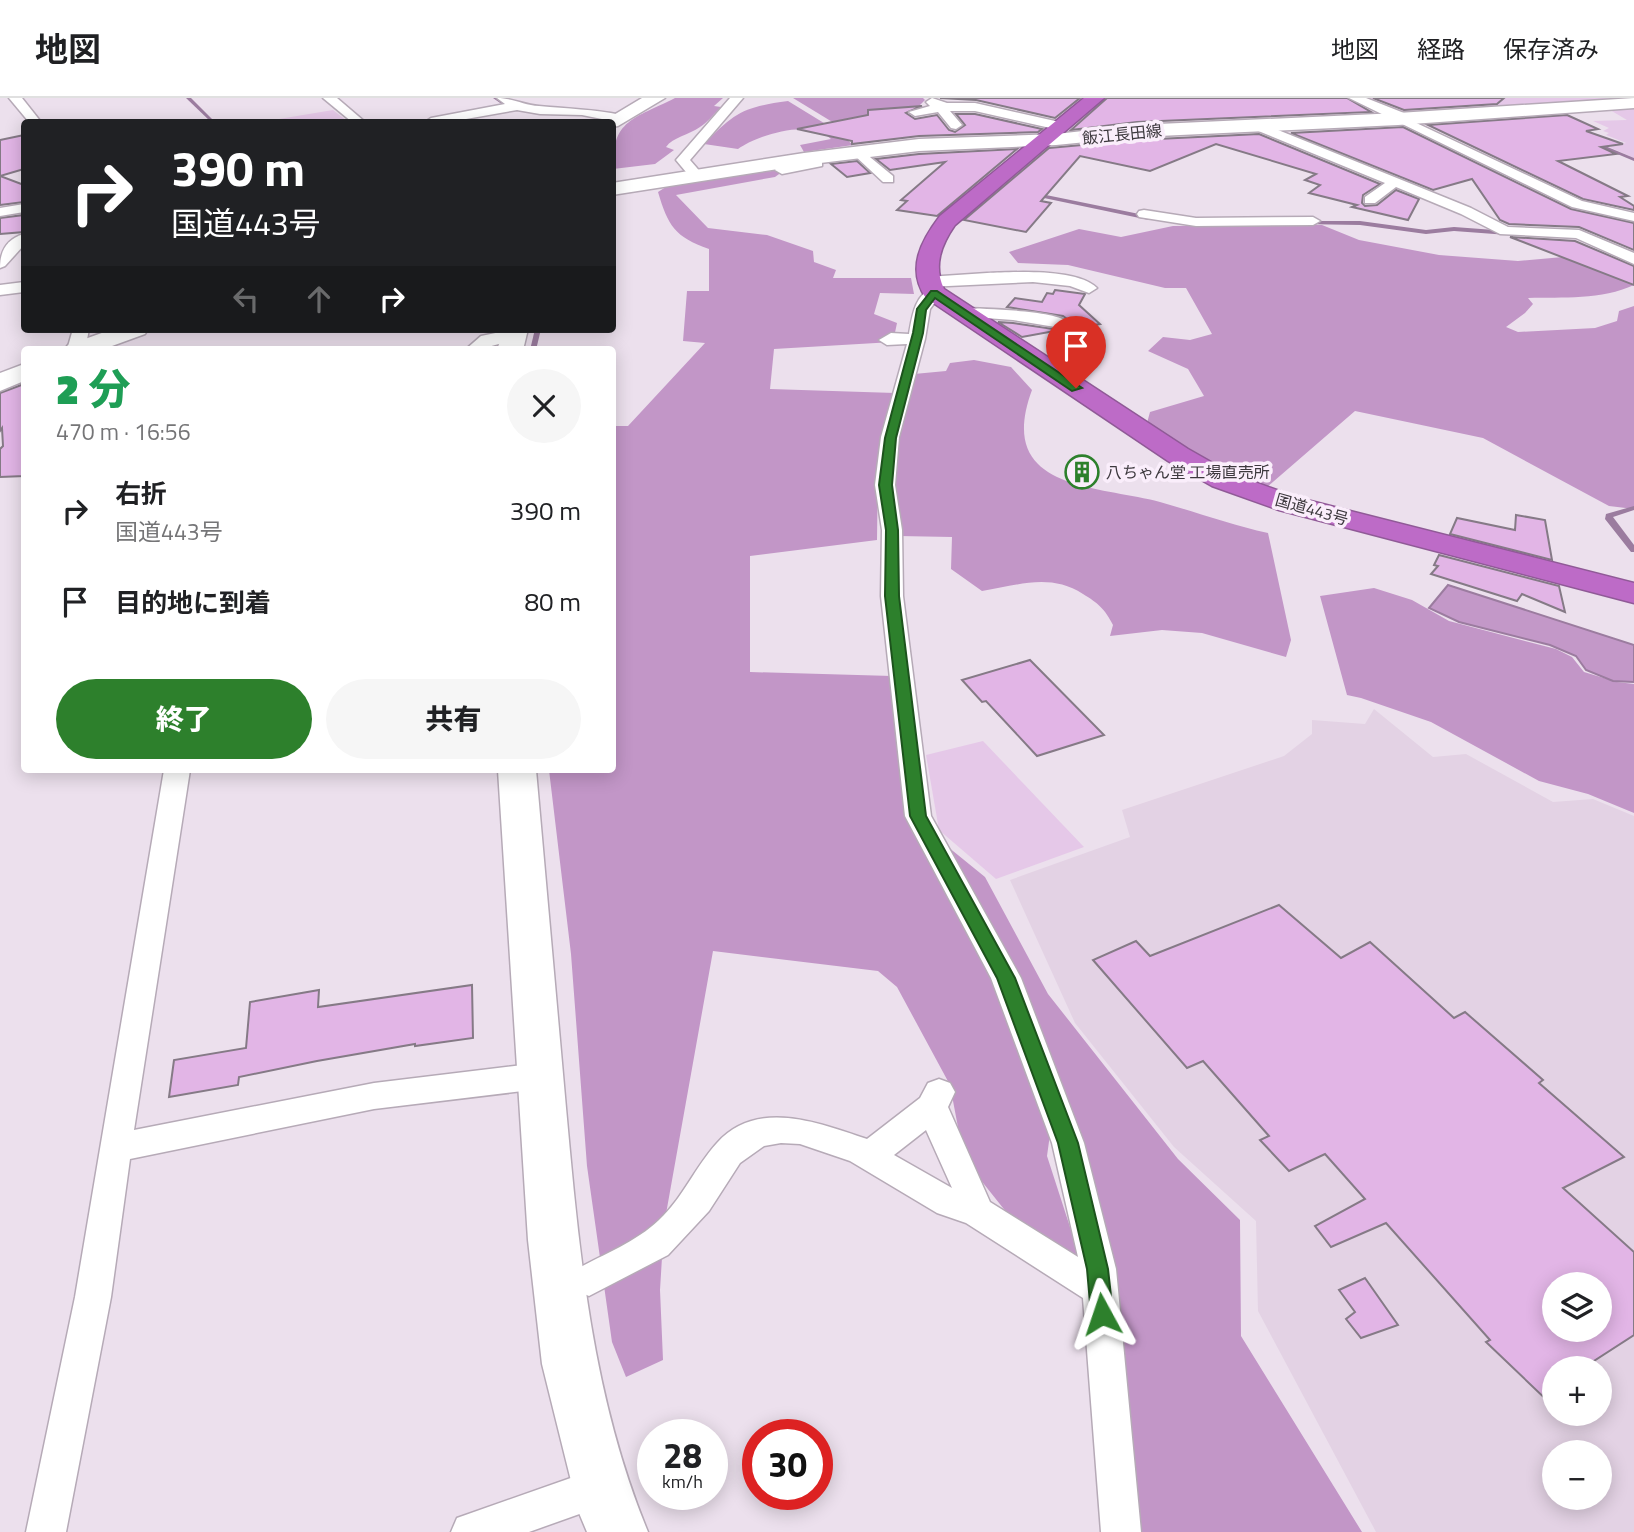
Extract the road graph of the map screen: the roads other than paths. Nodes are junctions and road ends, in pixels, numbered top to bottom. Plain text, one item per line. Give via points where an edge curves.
1 (15, 98) edge
2 (329, 98) edge
3 (503, 98) edge
4 (591, 98) edge
5 (656, 98) edge
6 (737, 98) edge
7 (1095, 98) edge
8 (1355, 98) edge
9 (929, 100) dead end
10 (1634, 103) edge
11 (517, 106) junction
12 (945, 107) junction
13 (915, 112) dead end
14 (550, 117) edge
15 (32, 119) edge
16 (355, 119) edge
17 (447, 119) edge
18 (617, 119) edge
19 (1402, 119) junction
20 (956, 125) dead end
21 (1256, 125) junction
22 (1052, 132) junction
23 (859, 152) junction
24 (813, 161) junction
25 (782, 170) dead end
26 (830, 170) dead end
27 (696, 176) junction
28 (888, 179) dead end
29 (1395, 182) junction
30 (616, 188) edge
31 (1370, 200) dead end
32 (1577, 204) junction
33 (21, 208) edge
34 (0, 212) edge
35 (1144, 214) dead end
36 (1634, 217) edge
37 (1313, 221) dead end
38 (1579, 234) junction
39 (21, 240) edge
40 (1634, 259) edge
41 (0, 263) edge
42 (21, 287) edge
43 (931, 287) junction
44 (1089, 288) dead end
45 (0, 290) edge
46 (964, 313) junction
47 (1061, 323) dead end
48 (125, 333) edge
49 (514, 338) edge
50 (917, 339) junction
51 (887, 340) dead end
52 (87, 346) edge
53 (479, 346) edge
54 (21, 373) edge
55 (0, 383) edge
56 (1634, 593) edge
57 (177, 773) edge
58 (517, 773) edge
59 (540, 1076) junction
60 (936, 1099) joint
61 (115, 1148) junction
62 (869, 1156) junction
63 (976, 1211) junction
64 (589, 1280) dead end
65 (1100, 1290) junction
66 (601, 1487) junction
67 (46, 1532) edge
68 (471, 1532) edge
69 (618, 1532) edge
70 (1121, 1532) edge

1 - 15 street
2 - 16 street
3 - 11 street
4 - 18 street
5 - 18 main road
6 - 27 street via 683,160
7 - 22 highway
8 - 19 street
9 - 12 street
10 - 19 main road, 飯江長田線
11 - 14 street
11 - 17 street
12 - 13 street
12 - 20 street via 942,109
12 - 22 street via 975,107
14 - 18 street via 582,111
19 - 21 main road, 飯江長田線
19 - 32 street
21 - 22 main road, 飯江長田線 via 1137,131 1096,138
21 - 29 street
22 - 23 main road, 飯江長田線
22 - 43 highway via 955,212 937,233 925,270
23 - 24 main road, 飯江長田線
23 - 28 street
24 - 25 street
24 - 26 street
24 - 27 main road, 飯江長田線
27 - 30 main road, 飯江長田線
29 - 31 street
29 - 38 street via 1505,231
32 - 36 street
32 - 38 street
33 - 34 street
35 - 37 street via 1196,222
38 - 40 street
39 - 41 street
42 - 45 street
43 - 44 street via 1005,278 1059,280
43 - 46 highway, 国道443号
43 - 50 street
46 - 47 street
46 - 56 highway, 国道443号 via 1222,480 1289,504
48 - 52 main road
49 - 53 street via 487,340
50 - 51 street
50 - 65 street via 890,438 886,485 892,530 892,596 918,816 1006,978 1068,1143
54 - 55 main road
57 - 61 street
58 - 59 main road
59 - 61 street via 374,1096
59 - 66 main road via 569,1364
60 - 62 street
60 - 63 street via 943,1138 958,1162
61 - 67 street via 93,1297
62 - 63 street via 949,1203
62 - 64 street via 800,1131 758,1133 729,1153 697,1201 656,1244
63 - 65 street
65 - 70 street
66 - 68 street
66 - 69 main road

